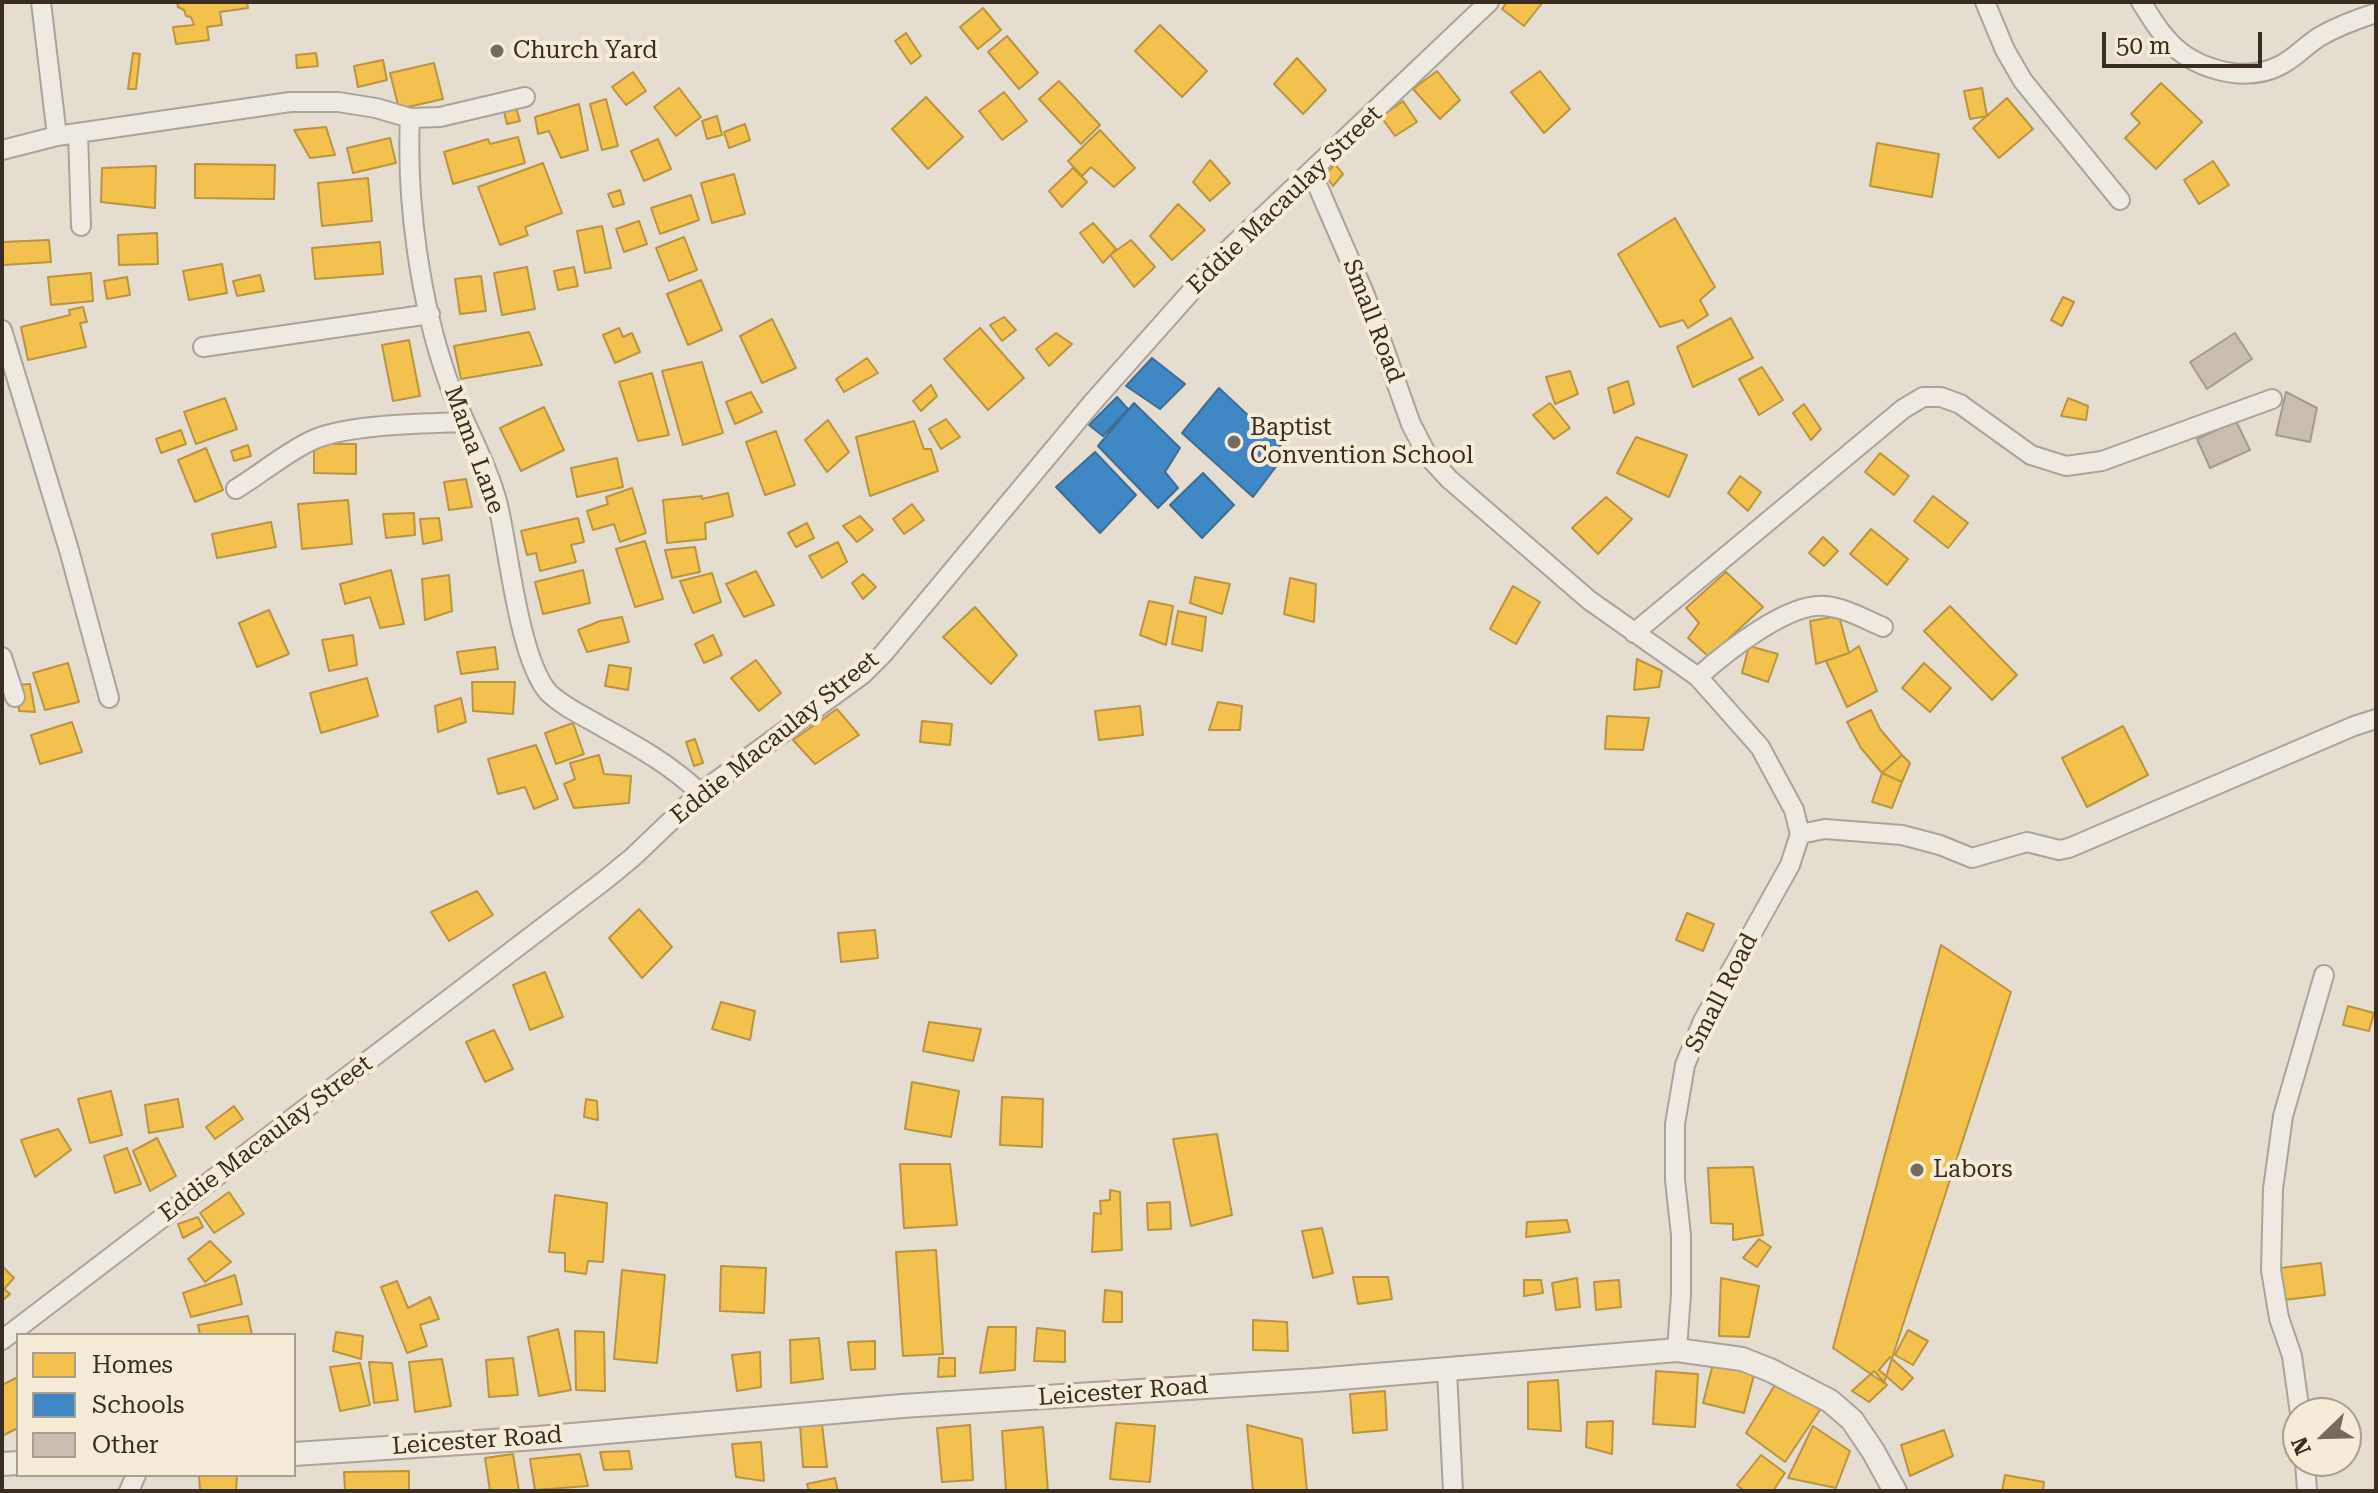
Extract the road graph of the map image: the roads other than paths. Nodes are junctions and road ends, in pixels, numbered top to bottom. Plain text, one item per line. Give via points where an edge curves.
1 (41, 2) edge
2 (1489, 2) edge
3 (1985, 2) edge
4 (2141, 2) edge
5 (2376, 13) edge
6 (525, 97) dead end
7 (410, 118) junction
8 (78, 133) junction
9 (57, 136) junction
10 (2, 150) edge
11 (1312, 173) junction
12 (2120, 200) dead end
13 (81, 226) dead end
14 (430, 314) junction
15 (2, 330) edge
16 (203, 347) dead end
17 (2272, 399) dead end
18 (464, 422) junction
19 (236, 489) dead end
20 (1883, 627) dead end
21 (1634, 633) junction
22 (2, 657) edge
23 (1698, 677) junction
24 (15, 697) dead end
25 (109, 698) dead end
26 (2376, 719) edge
27 (700, 793) junction
28 (1800, 834) junction
29 (2324, 975) dead end
30 (2, 1340) edge
31 (1677, 1350) junction
32 (1447, 1370) junction
33 (2298, 1397) edge
34 (296, 1454) edge
35 (1453, 1491) edge
36 (1895, 1491) edge

1 - 9 street
2 - 11 street, Eddie Macaulay Street
3 - 12 street via 2023,81
4 - 5 street via 2167,40 2186,55 2218,69 2252,74 2278,67 2319,37
6 - 7 street via 440,117
7 - 8 street via 338,102 290,102
7 - 14 street, Mama Lane via 410,208
8 - 9 street
8 - 13 street
9 - 10 street
11 - 21 street, Small Road via 1427,455 1589,600
11 - 27 street, Eddie Macaulay Street via 1228,250 1186,297 883,654
14 - 16 street
14 - 18 street, Mama Lane
15 - 25 street
17 - 21 street via 2102,461 2066,466 2031,455 1960,404 1923,397
18 - 19 street via 397,425 314,440
18 - 27 street, Mama Lane via 497,503 536,673 566,706 664,761
20 - 23 street via 1842,608 1799,610 1748,637
21 - 23 street, Small Road
22 - 24 street
23 - 28 street, Small Road via 1760,747 1794,810
26 - 28 street via 2059,850 2027,842 1972,858 1902,835 1825,829
27 - 30 street, Eddie Macaulay Street via 605,880
28 - 31 street, Small Road via 1786,874 1703,1021 1685,1065 1675,1124 1681,1235
29 - 33 street via 2283,1116 2273,1189 2271,1270
31 - 32 street, Leicester Road
31 - 36 street, Leicester Road via 1742,1359 1830,1401 1852,1420
32 - 34 street, Leicester Road
32 - 35 street

